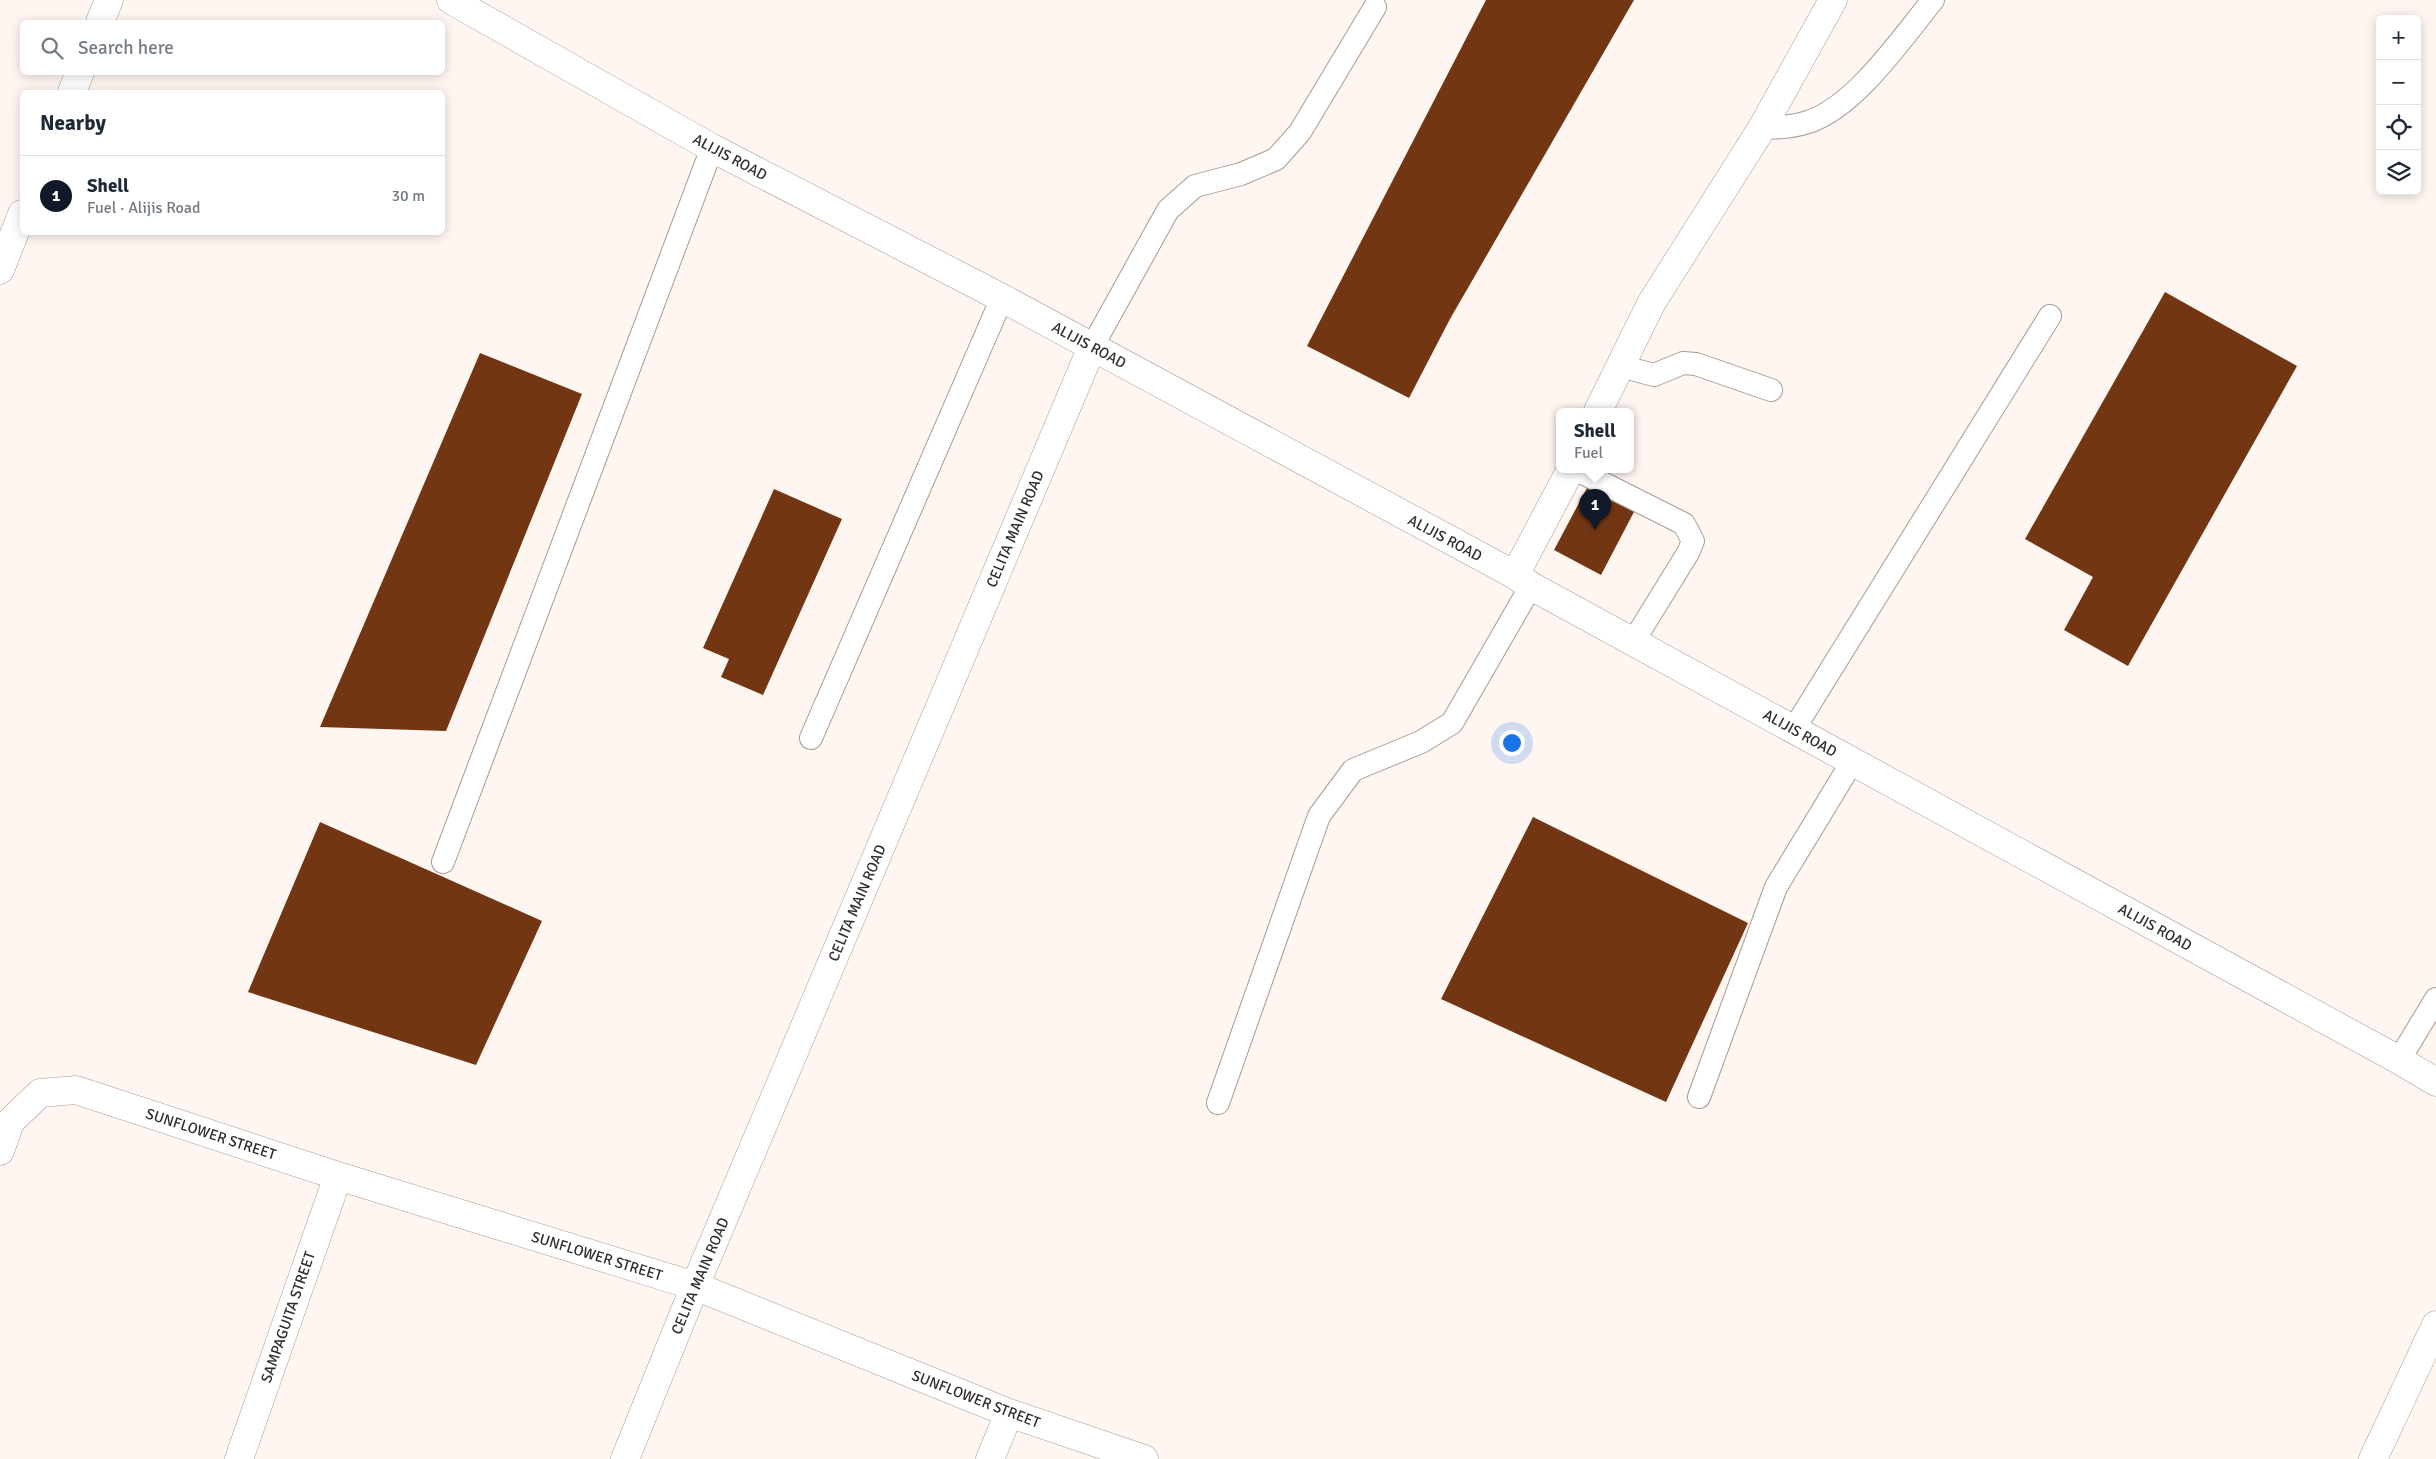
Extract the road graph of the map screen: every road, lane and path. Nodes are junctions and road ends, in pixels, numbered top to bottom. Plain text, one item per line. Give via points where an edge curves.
1 (109, 0) edge
2 (451, 0) edge
3 (1833, 0) edge
4 (1933, 0) edge
5 (1375, 7) dead end
6 (101, 20) edge
7 (79, 75) edge
8 (73, 90) edge
9 (1762, 128) junction
10 (712, 148) junction
11 (20, 219) edge
12 (0, 270) edge
13 (1002, 298) junction
14 (2050, 316) dead end
15 (1092, 347) junction
16 (1620, 366) junction
17 (1771, 390) dead end
18 (1599, 408) edge
19 (1569, 473) edge
20 (1583, 473) edge
21 (1523, 581) junction
22 (1633, 642) junction
23 (1794, 729) junction
24 (811, 738) dead end
25 (1852, 762) junction
26 (443, 862) dead end
27 (2436, 998) edge
28 (2399, 1060) junction
29 (2436, 1082) edge
30 (1699, 1097) dead end
31 (1218, 1103) dead end
32 (0, 1150) edge
33 (338, 1176) junction
34 (695, 1286) junction
35 (2436, 1325) edge
36 (1009, 1414) junction
37 (239, 1459) edge
38 (626, 1459) edge
39 (990, 1459) edge
40 (1144, 1459) edge
41 (2373, 1459) edge

1 - 6 street
2 - 10 street, ALIJIS ROAD
3 - 9 street
4 - 9 lane via 1864,82 1837,107 1810,121
5 - 15 lane via 1300,132 1276,159 1241,174 1195,186 1168,210
7 - 8 street
9 - 16 street via 1652,302
10 - 13 street, ALIJIS ROAD
10 - 26 lane
11 - 12 street
13 - 15 street, ALIJIS ROAD
13 - 24 lane
14 - 23 lane
15 - 21 street, ALIJIS ROAD
15 - 34 street, CELITA MAIN ROAD
16 - 17 lane via 1654,375 1683,364 1696,364
16 - 18 street
19 - 21 street
20 - 22 lane via 1684,524 1693,541
21 - 22 street, ALIJIS ROAD
21 - 31 lane via 1452,722 1421,742 1353,770 1319,816
22 - 23 street, ALIJIS ROAD
23 - 25 street, ALIJIS ROAD
25 - 28 street, ALIJIS ROAD
25 - 30 lane via 1776,887
27 - 28 lane
28 - 29 street, ALIJIS ROAD
32 - 33 street, SUNFLOWER STREET via 10,1122 40,1093 76,1090
33 - 34 street, SUNFLOWER STREET
33 - 37 street, SAMPAGUITA STREET
34 - 36 street, SUNFLOWER STREET
34 - 38 street, CELITA MAIN ROAD
35 - 41 street
36 - 39 street
36 - 40 street, SUNFLOWER STREET

